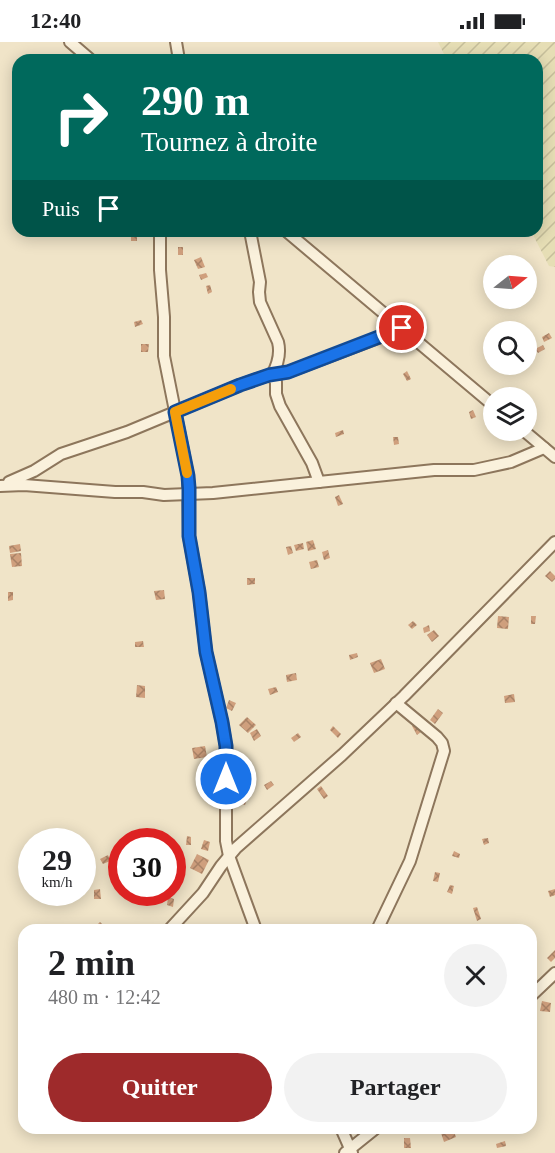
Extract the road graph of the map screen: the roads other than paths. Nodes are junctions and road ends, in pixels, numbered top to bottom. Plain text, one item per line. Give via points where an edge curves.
1 (70, 42) edge
2 (84, 54) edge
3 (160, 237) edge
4 (251, 237) edge
5 (293, 237) edge
6 (402, 328) junction
7 (272, 375) junction
8 (483, 397) edge
9 (175, 412) junction
10 (536, 441) edge
11 (544, 448) junction
12 (555, 457) edge
13 (319, 482) junction
14 (2, 485) edge
15 (189, 495) junction
16 (555, 542) edge
17 (396, 703) junction
18 (230, 855) junction
19 (175, 924) edge
20 (253, 924) edge
21 (380, 924) edge
22 (555, 973) edge
23 (537, 990) edge
24 (342, 1134) edge
25 (368, 1134) edge
26 (349, 1152) edge

1 - 2 street
3 - 9 street via 164,356
4 - 7 street via 260,302 280,349
5 - 6 street
6 - 7 street
6 - 8 street
7 - 9 street
7 - 13 street via 280,406
9 - 14 street via 61,454
9 - 15 street
10 - 11 street
11 - 12 street
11 - 13 street via 511,462 474,470 434,470
13 - 15 street
14 - 15 street
15 - 18 street via 189,536 206,652 226,746 226,841
16 - 17 street
17 - 18 street
17 - 21 street via 437,737 444,751 411,861
18 - 19 street
18 - 20 street
22 - 23 street
24 - 26 street
25 - 26 street

